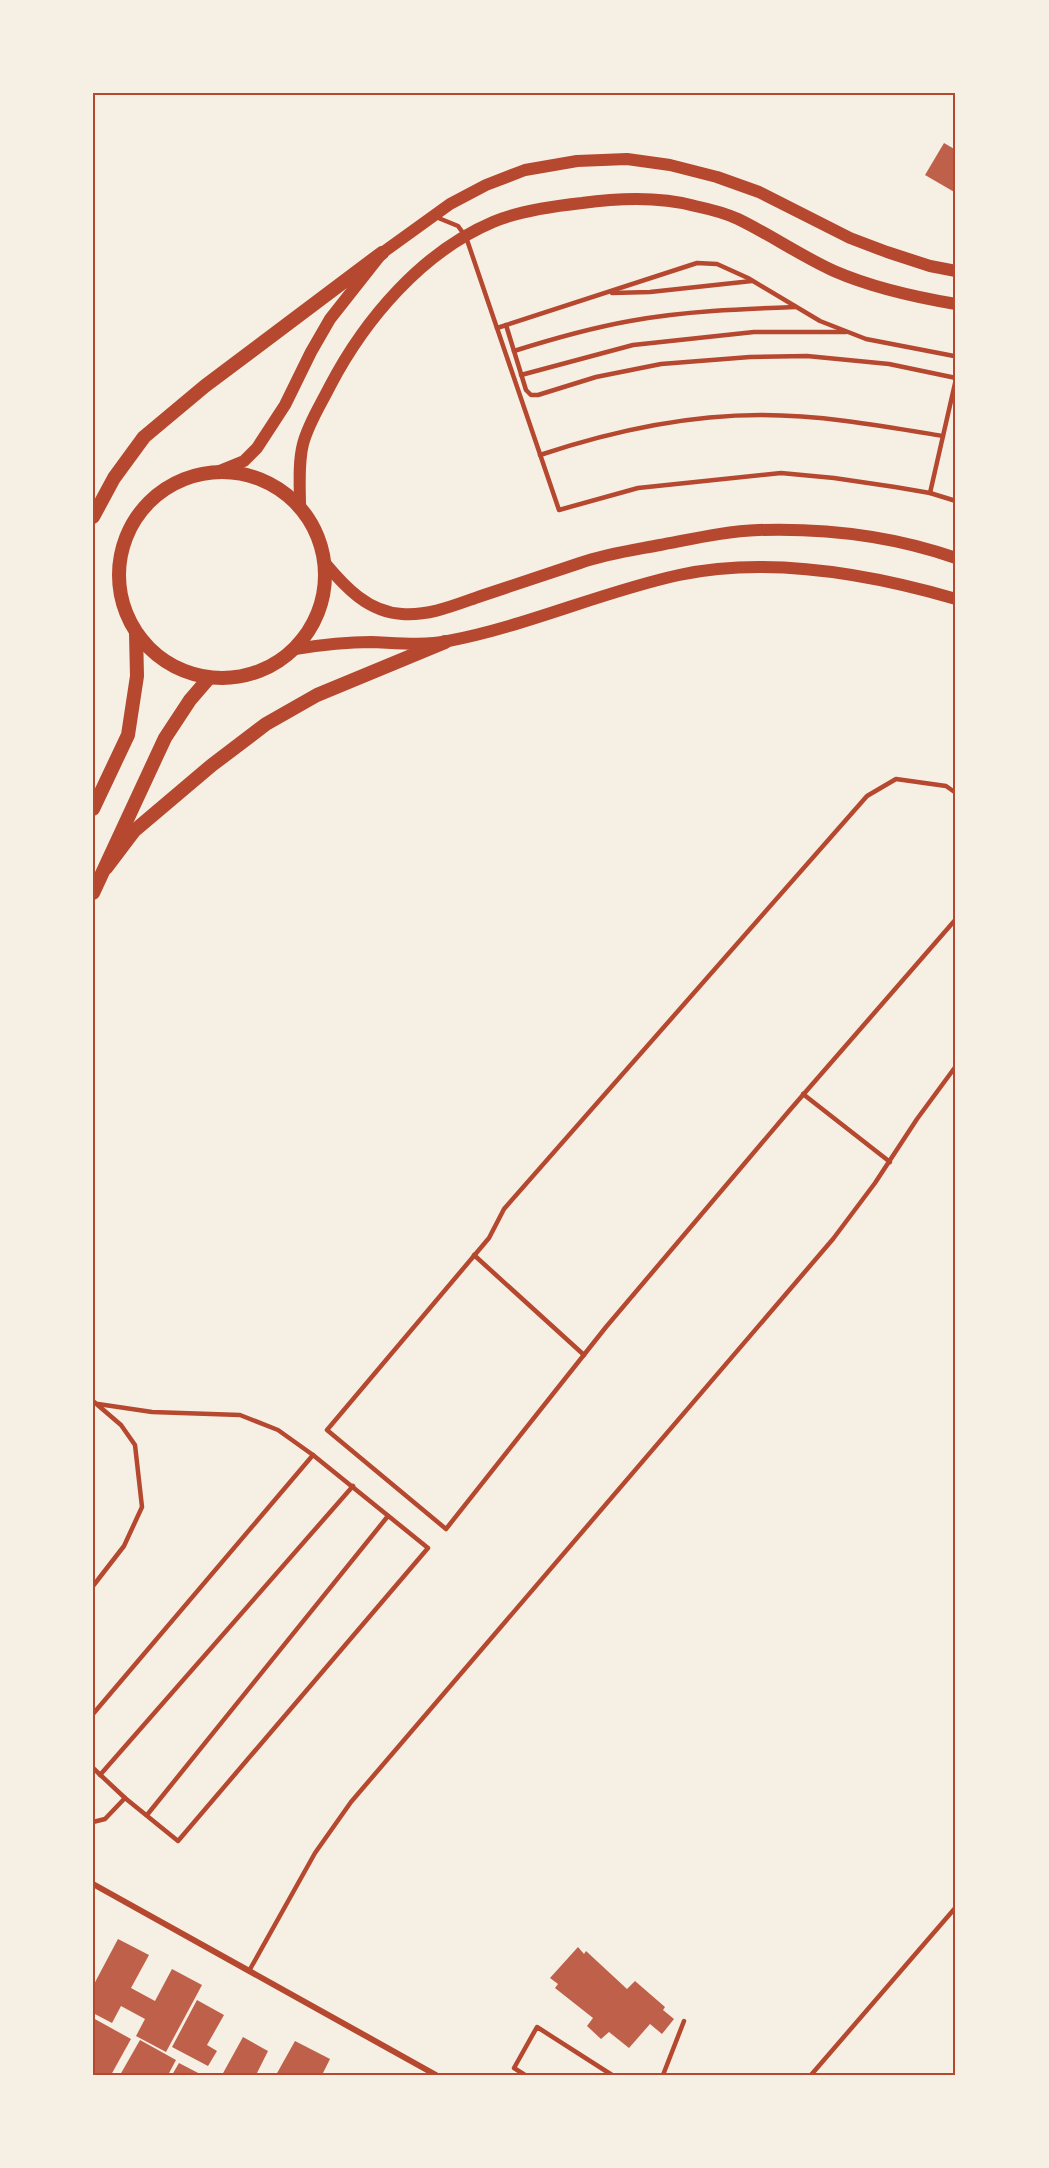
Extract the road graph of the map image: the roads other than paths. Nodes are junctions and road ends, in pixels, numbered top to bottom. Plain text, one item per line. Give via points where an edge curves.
1 (434, 216) junction
2 (466, 237) junction
3 (382, 253) junction
4 (956, 271) edge
5 (752, 281) junction
6 (605, 293) junction
7 (956, 304) edge
8 (796, 307) junction
9 (506, 325) junction
10 (497, 328) junction
11 (848, 332) junction
12 (514, 351) junction
13 (956, 358) edge
14 (521, 375) junction
15 (956, 378) edge
16 (943, 436) junction
17 (540, 455) junction
18 (217, 472) junction
19 (930, 493) junction
20 (956, 501) edge
21 (300, 507) junction
22 (93, 517) edge
23 (956, 558) edge
24 (325, 563) junction
25 (956, 599) edge
26 (136, 633) junction
27 (445, 642) junction
28 (295, 649) junction
29 (209, 678) junction
30 (956, 793) edge
31 (93, 808) edge
32 (106, 868) junction
33 (93, 893) edge
34 (956, 919) edge
35 (956, 1066) edge
36 (803, 1094) junction
37 (890, 1162) junction
38 (474, 1256) junction
39 (584, 1355) junction
40 (96, 1402) edge
41 (313, 1455) junction
42 (352, 1486) junction
43 (388, 1516) junction
44 (93, 1586) edge
45 (93, 1714) edge
46 (93, 1768) edge
47 (100, 1775) junction
48 (125, 1798) junction
49 (147, 1815) junction
50 (93, 1822) edge
51 (93, 1884) edge
52 (956, 1906) edge
53 (249, 1971) junction
54 (684, 2021) dead end
55 (436, 2075) edge
56 (525, 2075) edge
57 (612, 2075) edge
58 (663, 2075) edge
59 (811, 2075) edge

1 - 2 lane via 458,226
1 - 3 main road
1 - 4 main road via 486,185 525,170 577,161 627,159 717,177 759,192 850,238
2 - 7 main road via 494,221 549,207 607,199 658,199 735,218 832,270 868,284 915,298
2 - 10 lane
2 - 21 main road via 417,272 391,298 340,367 303,444
3 - 18 main road via 330,319 285,405 257,448 244,461
3 - 22 main road via 150,432 114,478
5 - 6 lane
5 - 6 lane via 717,264 697,263
5 - 8 lane
6 - 9 lane
8 - 11 lane
8 - 12 lane via 729,309 631,321 567,334
9 - 10 lane
9 - 12 lane
10 - 17 lane
11 - 13 lane
11 - 14 lane via 754,332 633,345
12 - 14 lane
14 - 15 lane via 526,390 538,395 596,377 661,364 807,356 889,364
15 - 16 lane
16 - 17 lane via 840,420 761,415 692,420 581,442
16 - 19 lane
17 - 19 lane via 559,510 638,488 781,473
18 - 21 main road via 248,475 276,487
18 - 26 main road via 187,478 160,493 138,516 124,543 119,574 123,605
19 - 20 lane
21 - 24 main road via 317,533
23 - 24 main road via 912,544 852,533 758,530 696,538 587,561 440,610 412,614 398,614 354,595
24 - 28 main road via 320,604 313,624
25 - 27 main road via 870,578 736,567 633,587
26 - 29 main road via 156,655 172,665
26 - 31 main road via 137,676 128,735
27 - 28 main road via 354,642
27 - 32 main road via 317,695 266,724 134,831
28 - 29 main road via 270,667 250,674
29 - 32 main road via 165,738
30 - 38 lane via 946,786 896,779 867,796 504,1209
32 - 33 main road
34 - 36 lane
35 - 37 lane
36 - 37 lane
36 - 39 lane
37 - 53 lane via 833,1239 351,1802 315,1853
38 - 39 lane
38 - 39 lane via 327,1430 446,1529
40 - 41 lane via 152,1412 240,1415 278,1430
40 - 44 lane via 122,1425 135,1444 142,1506 124,1546
41 - 42 lane
41 - 45 lane
42 - 43 lane
42 - 47 lane
43 - 49 lane
43 - 49 lane via 428,1548 178,1840
46 - 47 lane
47 - 48 lane
48 - 49 lane
48 - 50 lane via 105,1820
51 - 53 street
52 - 59 lane
53 - 55 street
54 - 58 lane
56 - 57 lane via 514,2068 537,2027

